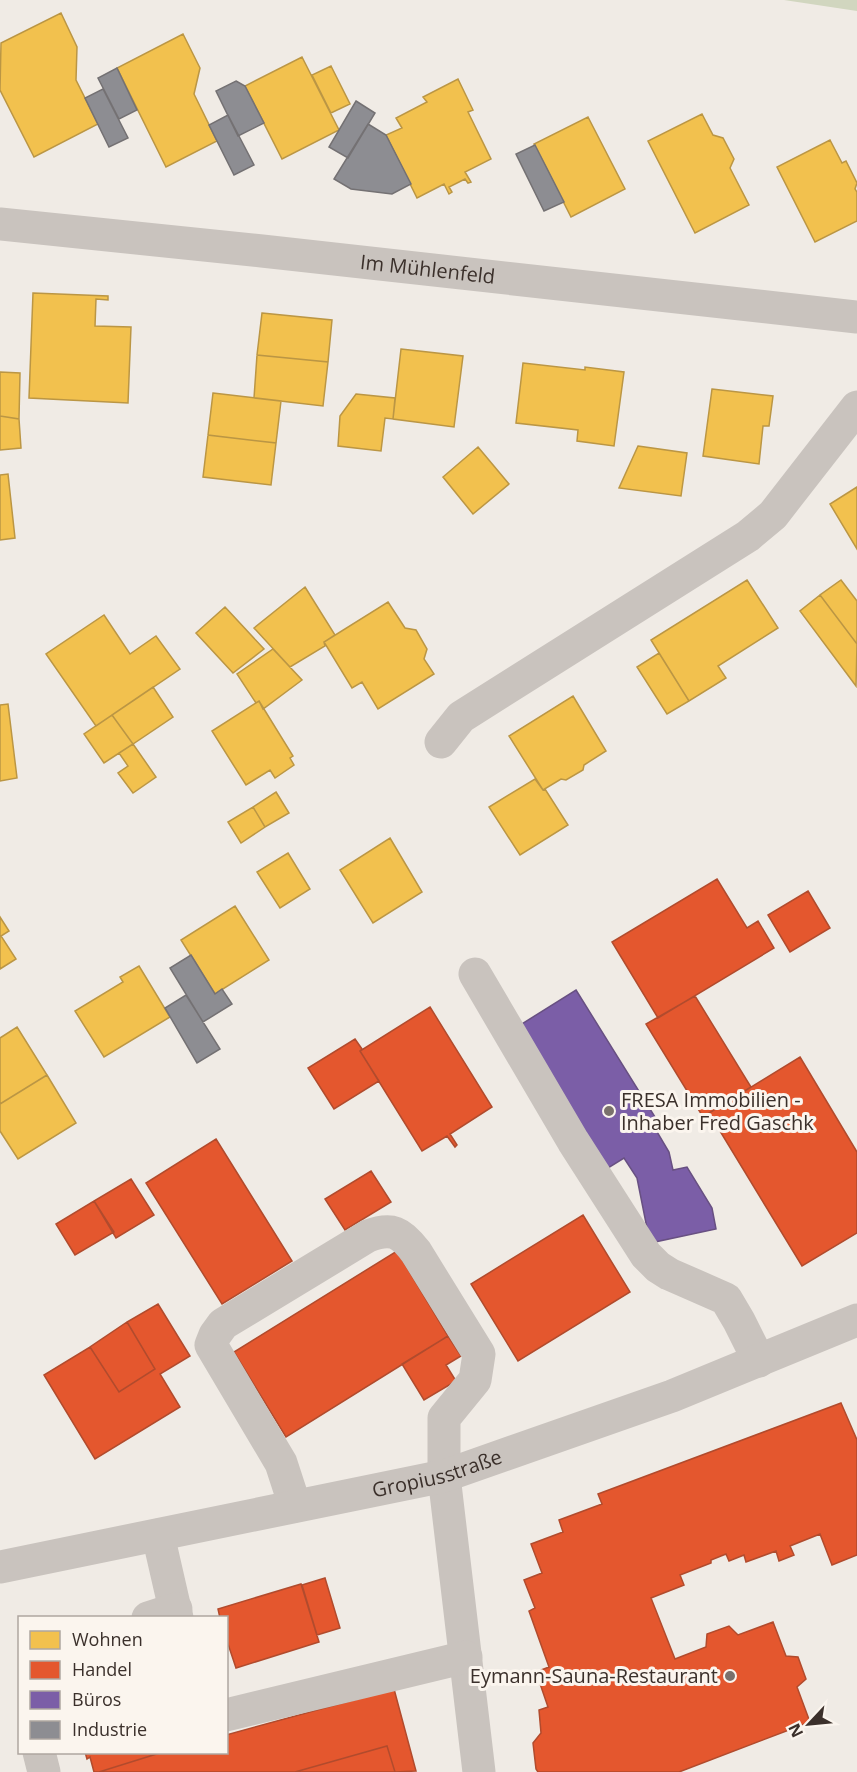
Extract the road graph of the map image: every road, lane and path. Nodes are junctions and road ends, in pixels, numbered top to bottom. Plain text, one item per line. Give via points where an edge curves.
1 (0, 224) edge
2 (857, 317) edge
3 (857, 407) edge
4 (441, 742) dead end
5 (475, 974) dead end
6 (857, 1320) edge
7 (759, 1361) junction
8 (444, 1476) junction
9 (295, 1506) junction
10 (158, 1535) junction
11 (0, 1567) edge
12 (167, 1615) edge
13 (466, 1656) junction
14 (228, 1715) edge
15 (40, 1754) edge
16 (44, 1772) edge
17 (479, 1772) edge

1 - 2 street, Im Mühlenfeld
3 - 4 street via 773,515 748,536 461,717
5 - 7 street via 573,1141 646,1255 669,1275 726,1299
6 - 7 street, Gropiusstraße
7 - 8 street, Gropiusstraße via 672,1396
8 - 9 street, Gropiusstraße
8 - 9 street via 444,1418 475,1380 479,1354 405,1238 382,1231 223,1324 211,1345 281,1463
8 - 13 street
9 - 10 street, Gropiusstraße
10 - 11 street, Gropiusstraße
10 - 12 street
13 - 14 street
13 - 17 street
15 - 16 street

